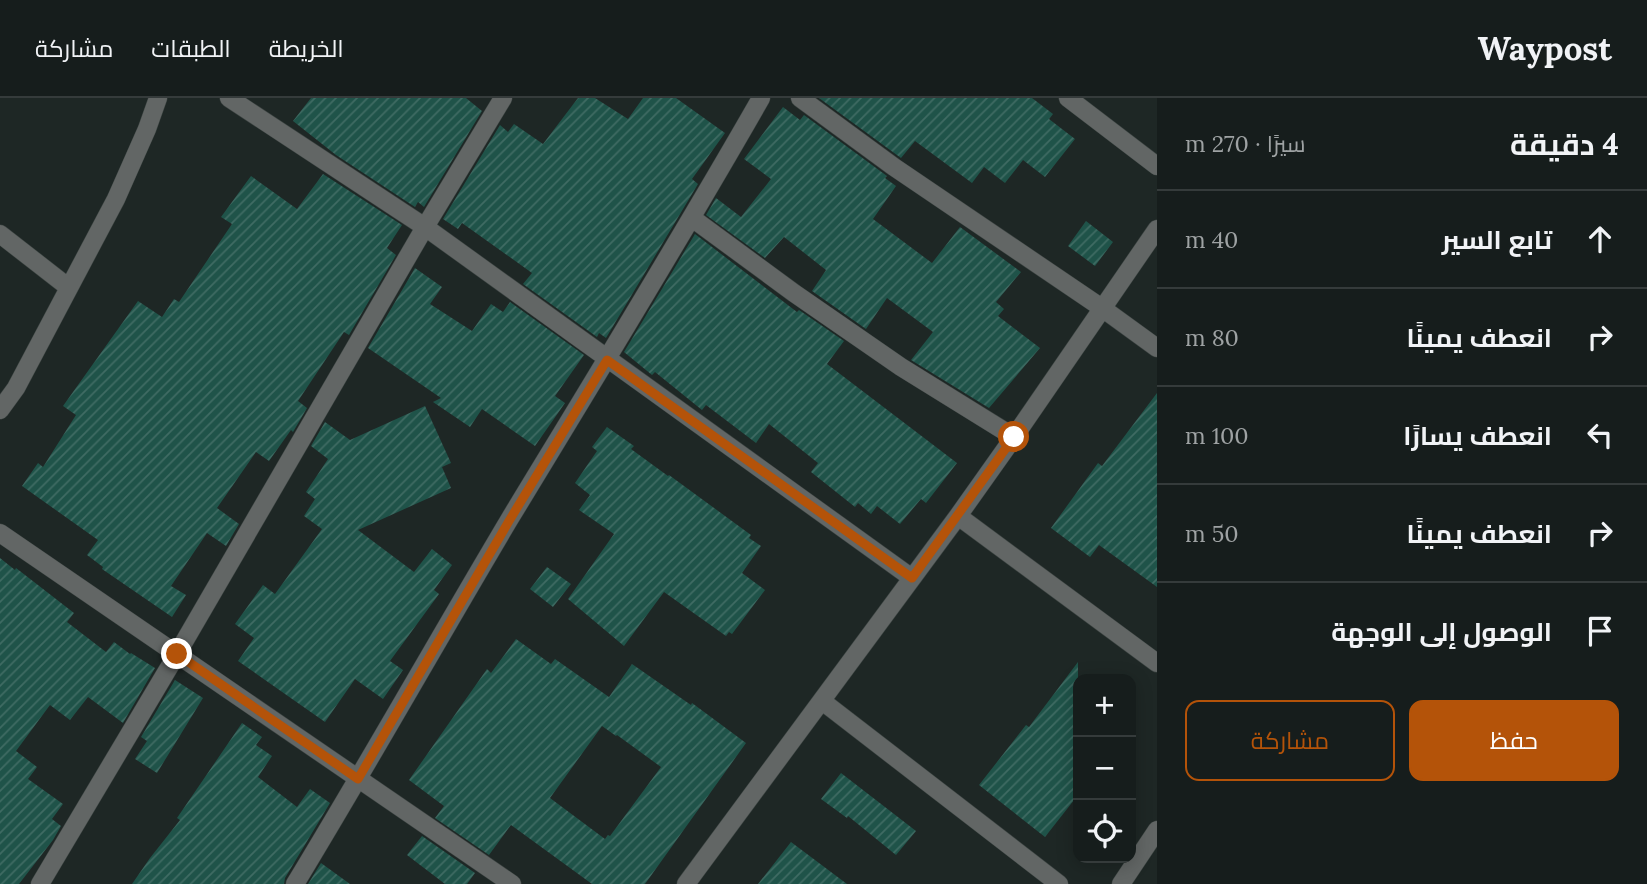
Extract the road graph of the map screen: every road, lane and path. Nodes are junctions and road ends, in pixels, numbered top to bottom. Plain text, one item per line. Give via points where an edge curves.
1 (158, 98) edge
2 (229, 98) edge
3 (503, 98) edge
4 (761, 98) edge
5 (800, 98) edge
6 (1068, 98) edge
7 (1157, 166) edge
8 (692, 218) junction
9 (425, 227) junction
10 (1157, 229) edge
11 (0, 234) edge
12 (68, 287) junction
13 (1102, 307) junction
14 (1157, 348) edge
15 (607, 360) junction
16 (0, 410) edge
17 (1014, 437) junction
18 (958, 516) junction
19 (0, 533) edge
20 (912, 578) junction
21 (177, 654) junction
22 (1157, 663) edge
23 (822, 701) junction
24 (358, 779) junction
25 (1157, 830) edge
26 (40, 884) edge
27 (295, 884) edge
28 (512, 884) edge
29 (686, 884) edge
30 (1059, 884) edge
31 (1121, 884) edge

1 - 12 street via 116,199
2 - 9 street
3 - 9 street
4 - 8 street
5 - 13 street
6 - 7 street
8 - 15 street
8 - 17 street via 901,368
9 - 15 street
9 - 21 street
10 - 13 street
11 - 12 street
12 - 16 street
13 - 14 street
13 - 17 street
15 - 20 street
15 - 24 street
17 - 18 street
18 - 20 street
18 - 22 street
19 - 21 street
20 - 23 street
21 - 24 street
21 - 26 street
23 - 29 street
23 - 30 street
24 - 27 street
24 - 28 street
25 - 31 street

